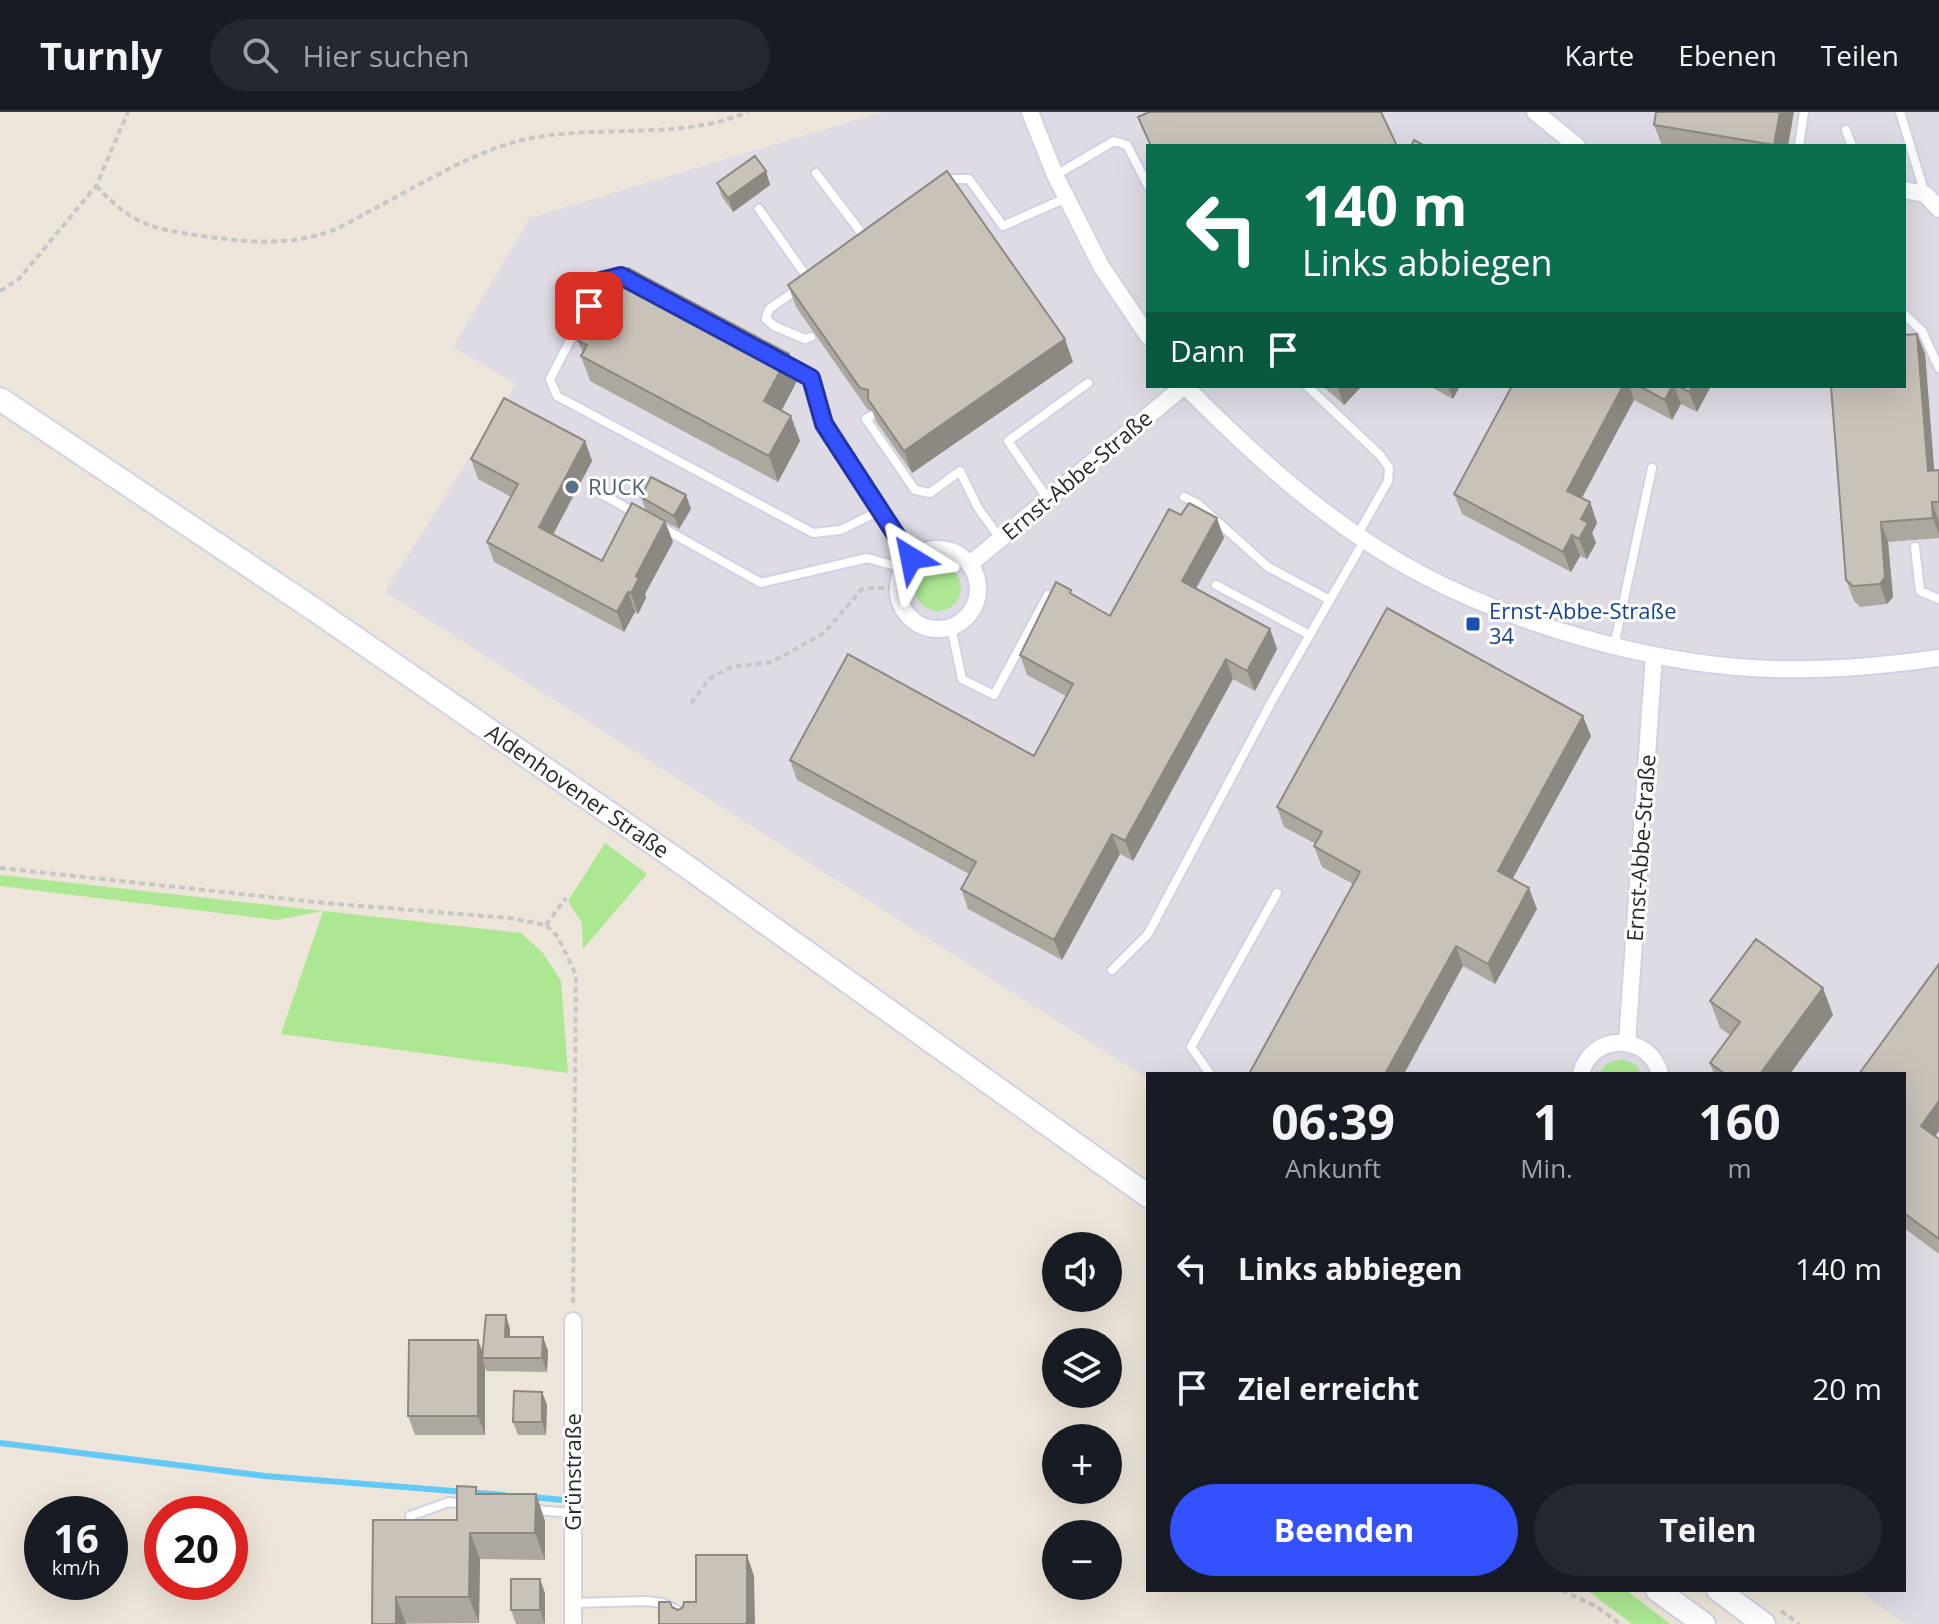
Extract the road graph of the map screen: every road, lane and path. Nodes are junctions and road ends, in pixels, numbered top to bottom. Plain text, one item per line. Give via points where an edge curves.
1 (128, 112) edge
2 (748, 112) edge
3 (1030, 112) edge
4 (1535, 112) edge
5 (1804, 112) edge
6 (1900, 112) edge
7 (1846, 130) dead end
8 (1575, 144) edge
9 (1799, 144) edge
10 (1851, 144) edge
11 (816, 173) dead end
12 (1055, 175) junction
13 (1146, 182) edge
14 (96, 186) junction
15 (942, 188) edge
16 (1906, 190) edge
17 (1925, 194) junction
18 (1067, 198) junction
19 (759, 209) dead end
20 (1939, 209) edge
21 (880, 231) edge
22 (867, 240) junction
23 (856, 248) edge
24 (821, 272) edge
25 (810, 280) junction
26 (634, 284) edge
27 (0, 291) edge
28 (1906, 316) edge
29 (1146, 333) edge
30 (811, 337) edge
31 (784, 363) edge
32 (1939, 368) edge
33 (1088, 383) dead end
34 (1183, 388) edge
35 (1187, 388) edge
36 (1309, 388) edge
37 (0, 399) edge
38 (871, 416) edge
39 (1652, 468) dead end
40 (598, 492) dead end
41 (1184, 497) dead end
42 (1048, 499) junction
43 (879, 511) junction
44 (1362, 536) junction
45 (1000, 538) junction
46 (1915, 547) dead end
47 (907, 563) junction
48 (970, 564) junction
49 (1216, 585) dead end
50 (898, 587) junction
51 (1048, 595) edge
52 (1939, 599) edge
53 (1330, 600) junction
54 (951, 627) junction
55 (1310, 635) junction
56 (1614, 646) junction
57 (1654, 655) junction
58 (1939, 658) edge
59 (691, 703) dead end
60 (0, 868) edge
61 (1277, 893) dead end
62 (566, 898) dead end
63 (546, 925) junction
64 (1112, 970) dead end
65 (1627, 1042) junction
66 (1209, 1072) edge
67 (1582, 1072) edge
68 (1659, 1072) edge
69 (1146, 1195) edge
70 (573, 1321) joint
71 (476, 1505) edge
72 (517, 1508) edge
73 (573, 1513) junction
74 (410, 1516) edge
75 (1566, 1592) edge
76 (1660, 1592) edge
77 (1721, 1592) edge
78 (573, 1603) junction
79 (573, 1624) edge
80 (685, 1624) edge
81 (1620, 1624) edge
82 (1704, 1624) edge
83 (1764, 1624) edge

1 - 14 path
2 - 14 path via 725,122 680,129 555,135 508,144 328,232 270,243 144,225
3 - 12 street
4 - 8 street
5 - 9 lane
6 - 17 lane
7 - 10 lane
11 - 22 lane
12 - 13 lane via 1121,141
12 - 18 street
14 - 27 path via 19,279
15 - 18 lane via 954,179 969,179 1003,226
16 - 17 street
17 - 20 street
18 - 29 street via 1101,266
19 - 25 lane
21 - 22 lane
22 - 23 lane
24 - 25 lane
25 - 30 lane via 769,309 766,319 805,339
26 - 43 lane via 621,276 601,281 550,379 557,396 813,533 841,530
28 - 32 lane via 1922,331
31 - 43 lane via 811,378 824,424
33 - 42 lane via 1008,441
34 - 42 street, Ernst-Abbe-Straße
35 - 44 street, Ernst-Abbe-Straße via 1283,480
36 - 44 lane via 1389,468
37 - 69 main road, Aldenhovener Straße via 686,866
38 - 45 lane via 866,419 915,490 930,493 960,471
39 - 56 lane
40 - 47 lane via 761,583 867,558
41 - 53 lane via 1268,567
42 - 45 street, Ernst-Abbe-Straße
43 - 47 lane
44 - 53 lane
44 - 56 street, Ernst-Abbe-Straße via 1420,574 1481,602
45 - 48 street, Ernst-Abbe-Straße
46 - 52 lane via 1920,591
47 - 48 street via 923,551 948,549
47 - 50 street
48 - 54 street via 977,600 971,612
49 - 55 lane
50 - 54 street via 899,600 914,621 938,629
50 - 59 path via 862,589 824,633 772,662 731,667 710,678
51 - 54 lane via 994,695 962,679
53 - 55 lane
55 - 64 lane via 1148,934
56 - 57 street, Ernst-Abbe-Straße
57 - 58 street, Ernst-Abbe-Straße via 1750,668 1817,669
57 - 65 street, Ernst-Abbe-Straße
60 - 63 path
61 - 66 lane via 1191,1047
62 - 63 path
63 - 70 path via 558,937 576,975
65 - 67 street via 1601,1047
65 - 68 street via 1651,1054
70 - 73 street, Grünstraße
71 - 74 lane via 449,1502
72 - 73 lane
73 - 78 street, Grünstraße
75 - 81 path
76 - 82 main road
77 - 83 main road
78 - 79 street, Grünstraße
78 - 80 lane via 662,1603 685,1614

